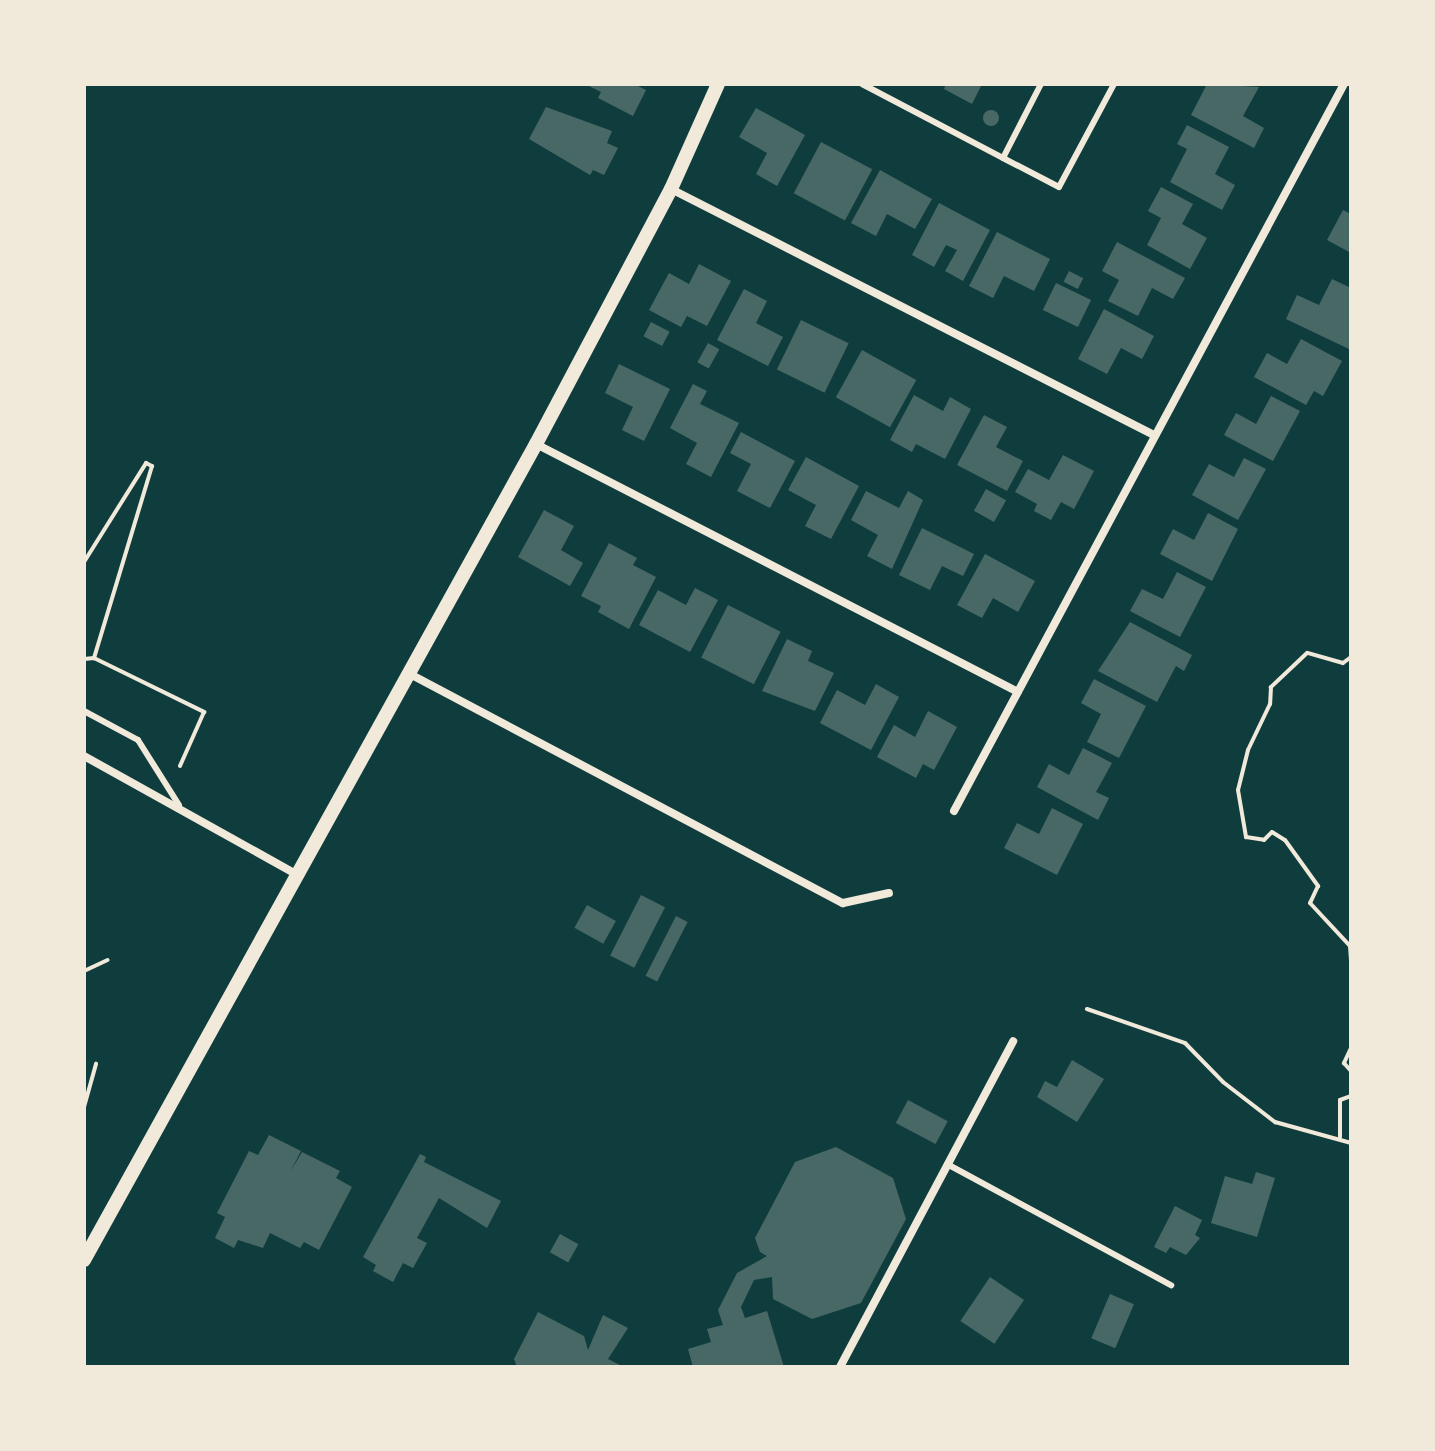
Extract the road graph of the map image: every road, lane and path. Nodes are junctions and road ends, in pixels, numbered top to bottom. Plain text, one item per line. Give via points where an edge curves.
1 (718, 84) edge
2 (862, 84) edge
3 (1041, 84) edge
4 (1114, 84) edge
5 (1344, 84) edge
6 (1003, 158) junction
7 (671, 189) junction
8 (1152, 434) junction
9 (536, 444) junction
10 (84, 562) edge
11 (1351, 657) edge
12 (94, 658) junction
13 (84, 659) edge
14 (406, 672) junction
15 (1018, 692) junction
16 (84, 711) edge
17 (84, 756) edge
18 (180, 766) dead end
19 (179, 805) junction
20 (954, 811) dead end
21 (298, 875) junction
22 (889, 893) dead end
23 (108, 960) dead end
24 (1351, 962) edge
25 (84, 971) edge
26 (1087, 1009) dead end
27 (1013, 1041) dead end
28 (1351, 1048) edge
29 (96, 1064) dead end
30 (1351, 1071) edge
31 (1351, 1096) edge
32 (84, 1107) edge
33 (1340, 1137) junction
34 (1351, 1143) edge
35 (947, 1164) junction
36 (84, 1260) edge
37 (1171, 1285) dead end
38 (840, 1367) edge

1 - 7 street
2 - 6 lane
3 - 6 lane
4 - 6 lane via 1059,187
5 - 8 street
7 - 8 street
7 - 9 street
8 - 15 street
9 - 14 street
9 - 15 street
10 - 12 path via 146,463 152,466
11 - 24 path via 1343,663 1307,653 1271,687 1270,704 1248,750 1238,790 1246,837 1264,840 1272,832 1285,840 1318,886 1310,903 1350,946
12 - 13 path
12 - 18 path via 204,712
14 - 21 street
14 - 22 street via 843,903
15 - 20 street
16 - 19 lane via 138,740
17 - 19 street
19 - 21 street
21 - 36 street
23 - 25 path
26 - 33 path via 1185,1043 1223,1082 1275,1122 1321,1138
27 - 35 street
28 - 30 path via 1344,1063
29 - 32 path
31 - 33 path via 1340,1100
33 - 34 path
35 - 37 lane
35 - 38 street

